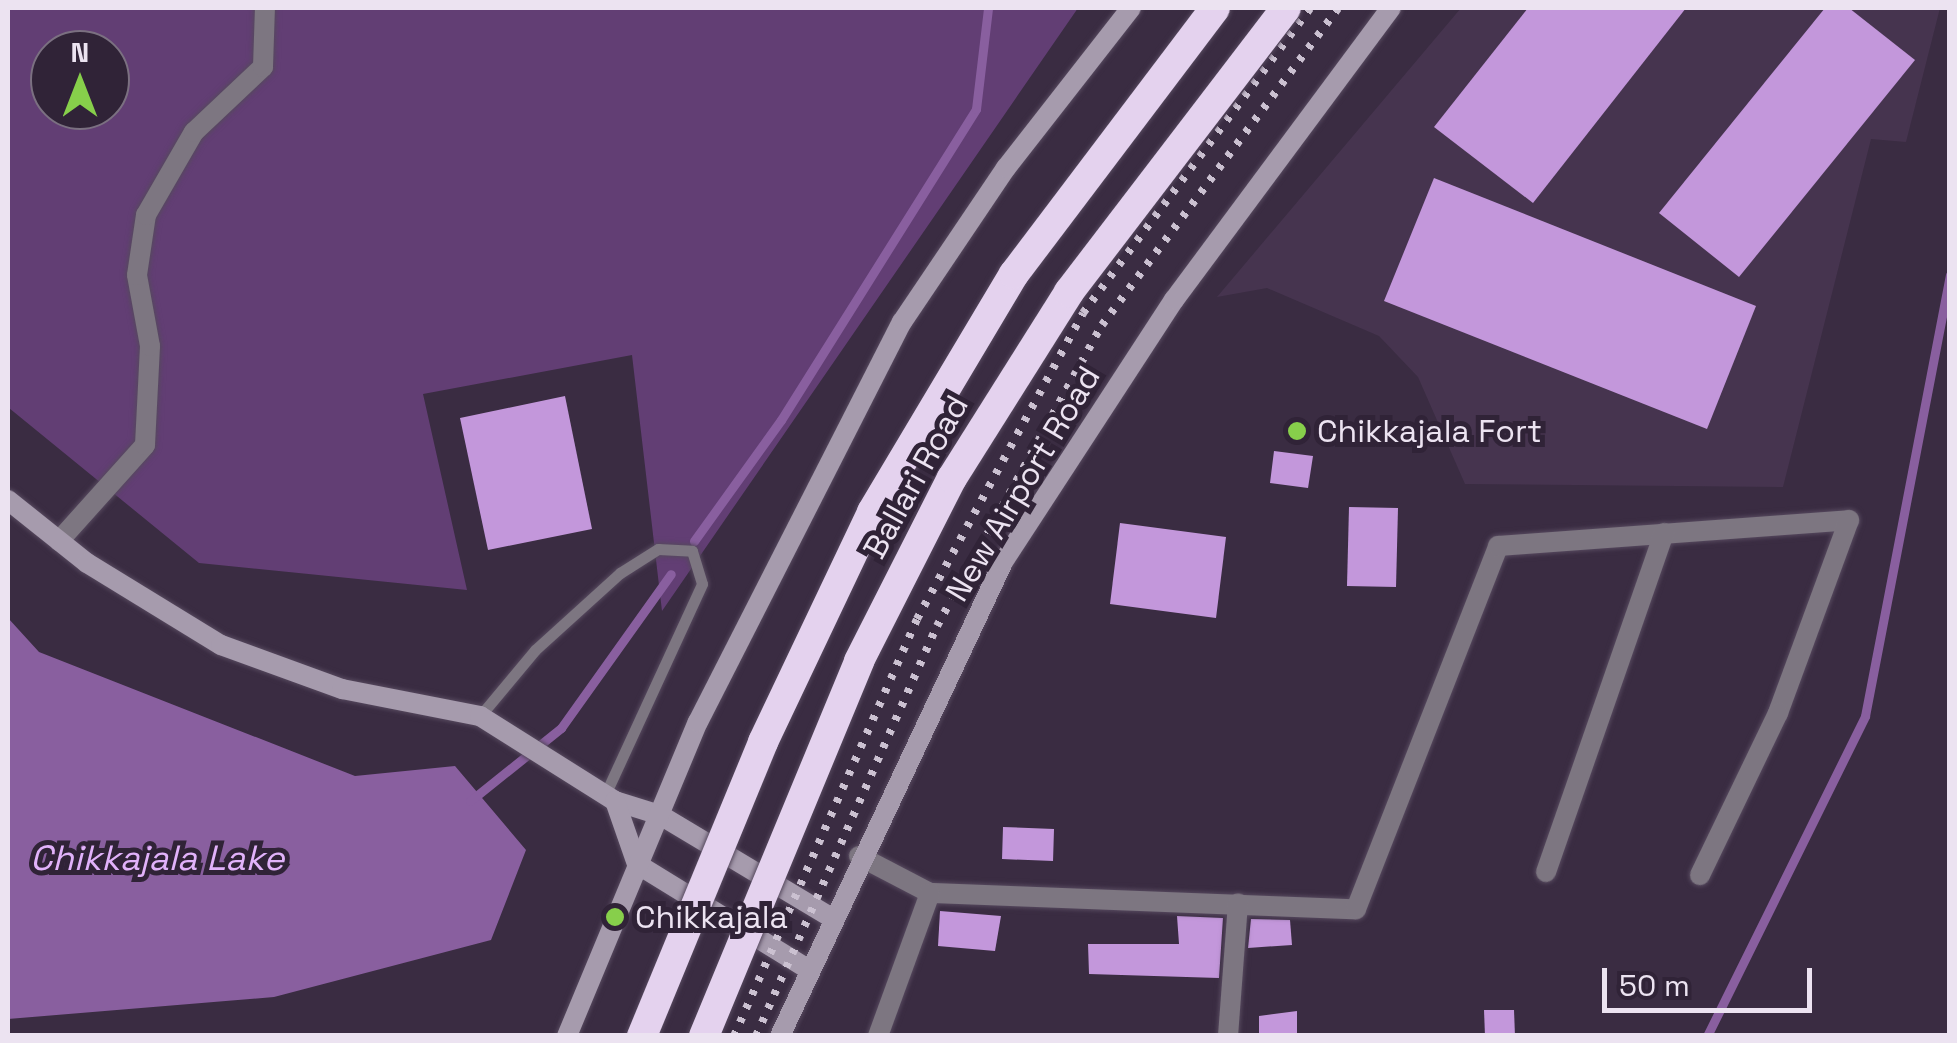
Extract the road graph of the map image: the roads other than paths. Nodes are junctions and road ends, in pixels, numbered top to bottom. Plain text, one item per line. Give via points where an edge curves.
1 (265, 8) edge
2 (1131, 8) edge
3 (1215, 8) edge
4 (1286, 8) edge
5 (1392, 8) edge
6 (8, 500) edge
7 (1664, 534) junction
8 (59, 541) junction
9 (480, 716) junction
10 (610, 798) junction
11 (660, 815) junction
12 (859, 856) junction
13 (637, 864) junction
14 (1546, 872) dead end
15 (1700, 875) dead end
16 (930, 894) junction
17 (1238, 903) junction
18 (832, 918) junction
19 (809, 970) junction
20 (566, 1036) edge
21 (642, 1036) edge
22 (704, 1036) edge
23 (780, 1036) edge
24 (878, 1036) edge
25 (1228, 1036) edge

1 - 8 street via 263,67 194,132 146,215 138,275 150,346 145,444
2 - 11 street via 1006,168 902,322 805,500
3 - 21 highway, Ballari Road, bridge via 1014,274 872,512 763,742
4 - 22 highway, Ballari Road, bridge via 1069,292 952,478 859,661
5 - 12 street, New Airport Road via 1174,300 1003,562
6 - 8 street
7 - 14 street
7 - 15 street via 1849,520 1778,713
7 - 17 street via 1498,546 1356,909
8 - 9 street via 249,656 342,689
9 - 10 street
9 - 10 lane via 535,650 620,573 658,549 692,550 702,584
10 - 11 street
10 - 13 street
11 - 13 street
11 - 18 street
12 - 16 street
12 - 18 street, New Airport Road
13 - 19 street
13 - 20 street
16 - 17 street
16 - 24 street
17 - 25 street
18 - 19 street, New Airport Road
19 - 23 street, New Airport Road

